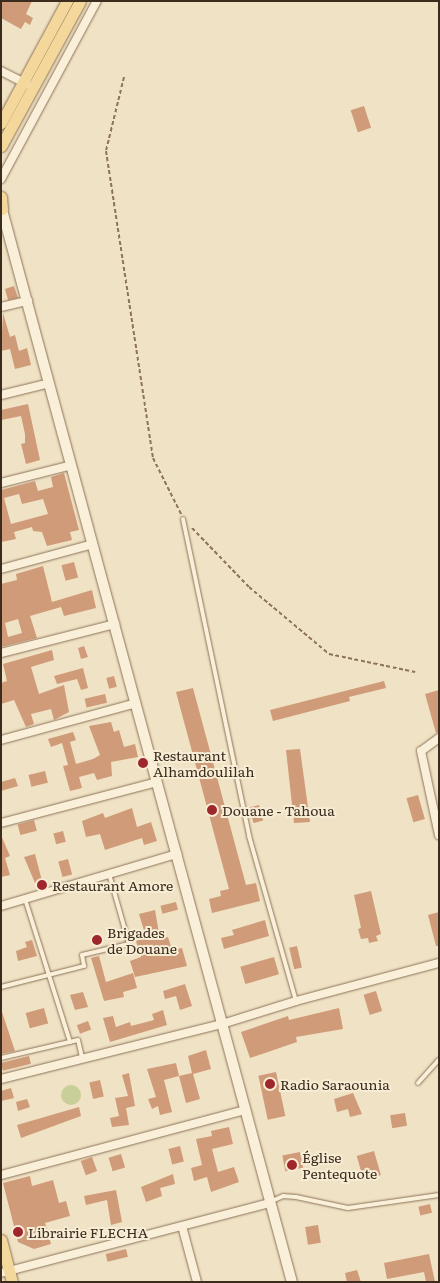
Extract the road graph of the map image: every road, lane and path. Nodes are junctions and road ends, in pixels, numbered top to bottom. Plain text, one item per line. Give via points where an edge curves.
1 (67, 1) edge
2 (80, 1) edge
3 (97, 1) edge
4 (1, 71) edge
5 (124, 77) dead end
6 (28, 85) junction
7 (1, 123) edge
8 (1, 146) edge
9 (1, 179) edge
10 (2, 204) edge
11 (28, 301) junction
12 (1, 307) edge
13 (50, 383) junction
14 (1, 395) edge
15 (72, 465) junction
16 (1, 483) edge
17 (184, 519) junction
18 (93, 544) junction
19 (1, 568) edge
20 (115, 624) junction
21 (1, 653) edge
22 (415, 672) dead end
23 (136, 703) junction
24 (439, 738) edge
25 (1, 740) edge
26 (157, 782) junction
27 (1, 823) edge
28 (439, 835) edge
29 (177, 854) junction
30 (109, 874) junction
31 (25, 899) junction
32 (1, 906) edge
33 (439, 963) edge
34 (49, 975) junction
35 (1, 987) edge
36 (296, 1000) junction
37 (222, 1024) junction
38 (70, 1042) junction
39 (1, 1058) edge
40 (83, 1060) junction
41 (439, 1060) edge
42 (1, 1079) edge
43 (418, 1084) dead end
44 (245, 1110) junction
45 (1, 1175) edge
46 (439, 1195) edge
47 (270, 1202) junction
48 (182, 1226) junction
49 (1, 1240) edge
50 (7, 1275) edge
51 (197, 1282) edge
52 (292, 1282) edge

1 - 6 main road
2 - 6 main road
3 - 9 street
4 - 6 street
5 - 17 path via 106,151 153,458
6 - 7 main road
6 - 8 main road
10 - 11 street
11 - 12 street
11 - 13 street
13 - 14 street
13 - 15 street
15 - 16 street
15 - 18 street
17 - 22 path via 249,587 329,654
17 - 36 lane via 249,836
18 - 19 street
18 - 20 street
20 - 21 street
20 - 23 street
23 - 25 street
23 - 26 street
24 - 28 street via 421,751
26 - 27 street
26 - 29 street
29 - 30 street
29 - 37 street
30 - 31 street
30 - 34 lane via 129,944 82,955 84,966
31 - 32 street
31 - 34 lane
33 - 36 street
34 - 35 lane
34 - 38 lane
36 - 37 street
37 - 40 street
37 - 44 street
38 - 39 lane
38 - 40 lane via 78,1040
40 - 42 street
41 - 43 lane
44 - 45 street
44 - 47 street
46 - 47 lane via 348,1208 296,1197 283,1196
47 - 48 street
47 - 52 street
48 - 50 street
48 - 51 street
49 - 50 main road

